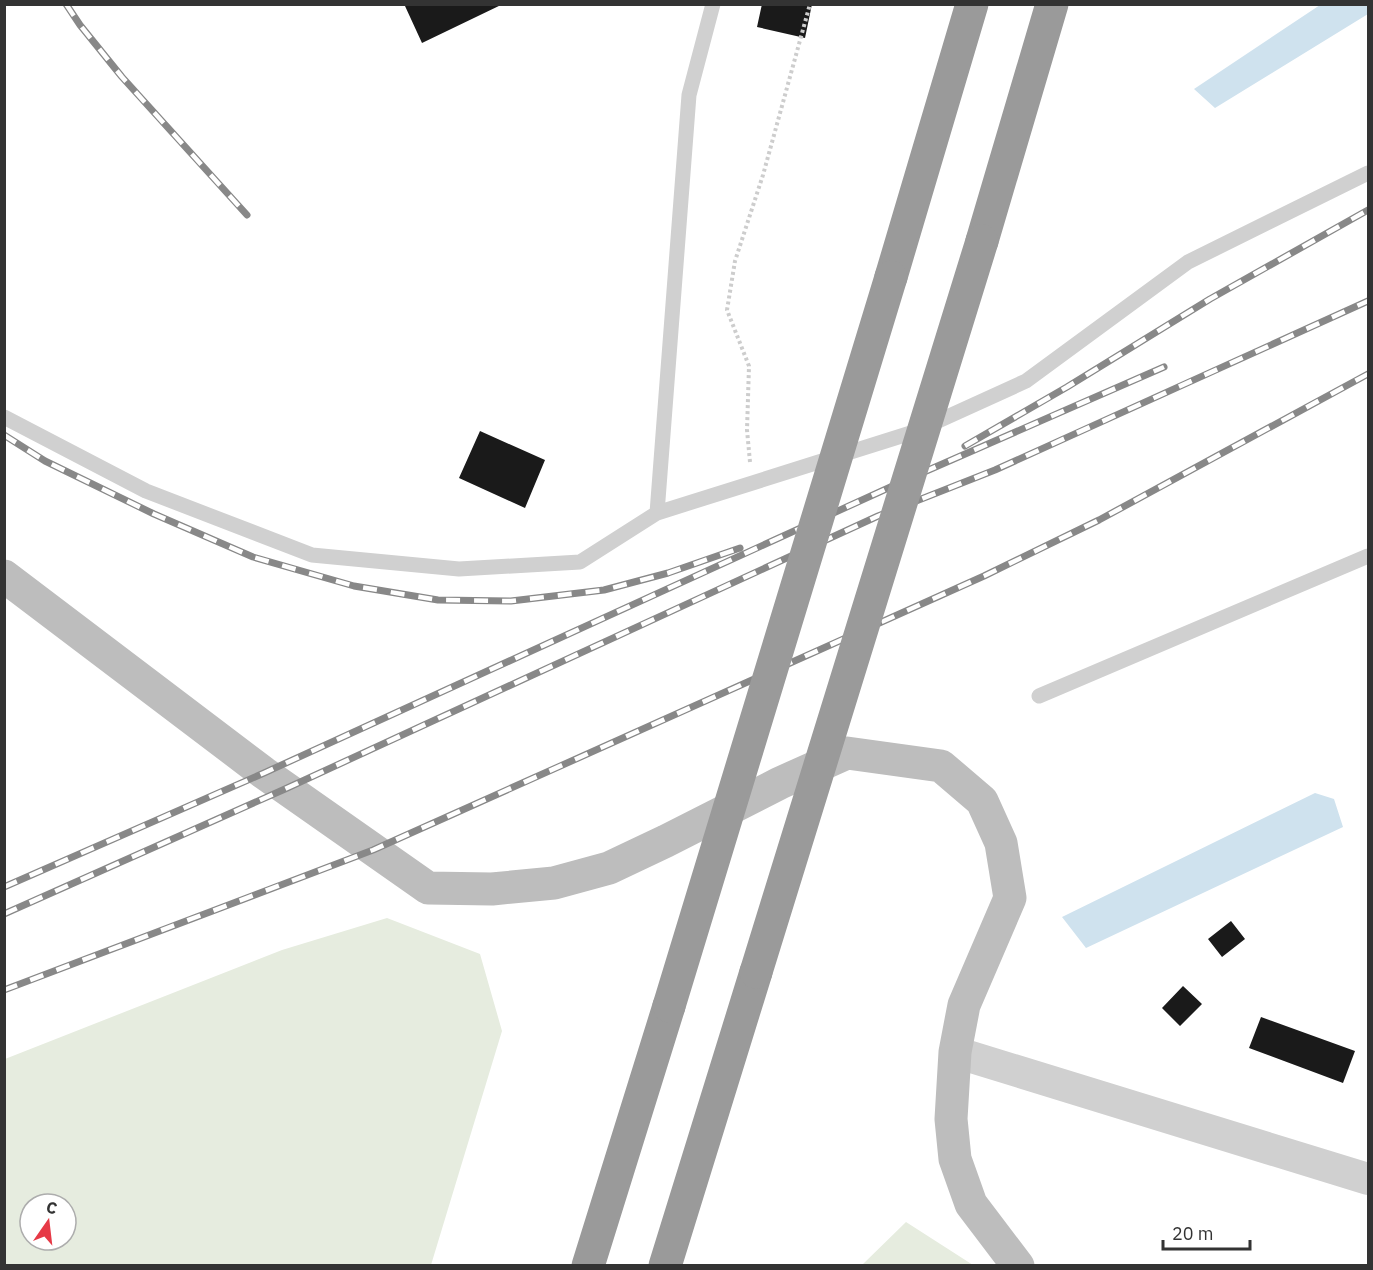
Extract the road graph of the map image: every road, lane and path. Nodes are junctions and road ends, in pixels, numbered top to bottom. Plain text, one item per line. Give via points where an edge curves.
1 (713, 4) edge
2 (810, 4) edge
3 (972, 4) edge
4 (1052, 4) edge
5 (1368, 173) edge
6 (4, 417) edge
7 (752, 483) junction
8 (657, 513) junction
9 (1368, 556) edge
10 (4, 576) edge
11 (1039, 696) dead end
12 (955, 1052) junction
13 (1368, 1179) edge
14 (588, 1266) edge
15 (665, 1266) edge
16 (1018, 1266) edge

1 - 8 lane via 689,95
2 - 7 path via 735,261 727,310 749,366 747,430
3 - 14 highway, bridge
4 - 15 highway, bridge
5 - 7 lane via 1188,262 1026,381 914,432
6 - 8 lane via 146,491 312,555 459,569 580,562
7 - 8 lane
9 - 11 lane
10 - 12 street via 264,773 428,888 492,889 554,883 609,868 847,753 941,766 982,801 1001,843 1010,898 964,1005
12 - 13 street
12 - 16 street via 951,1119 955,1159 971,1204

